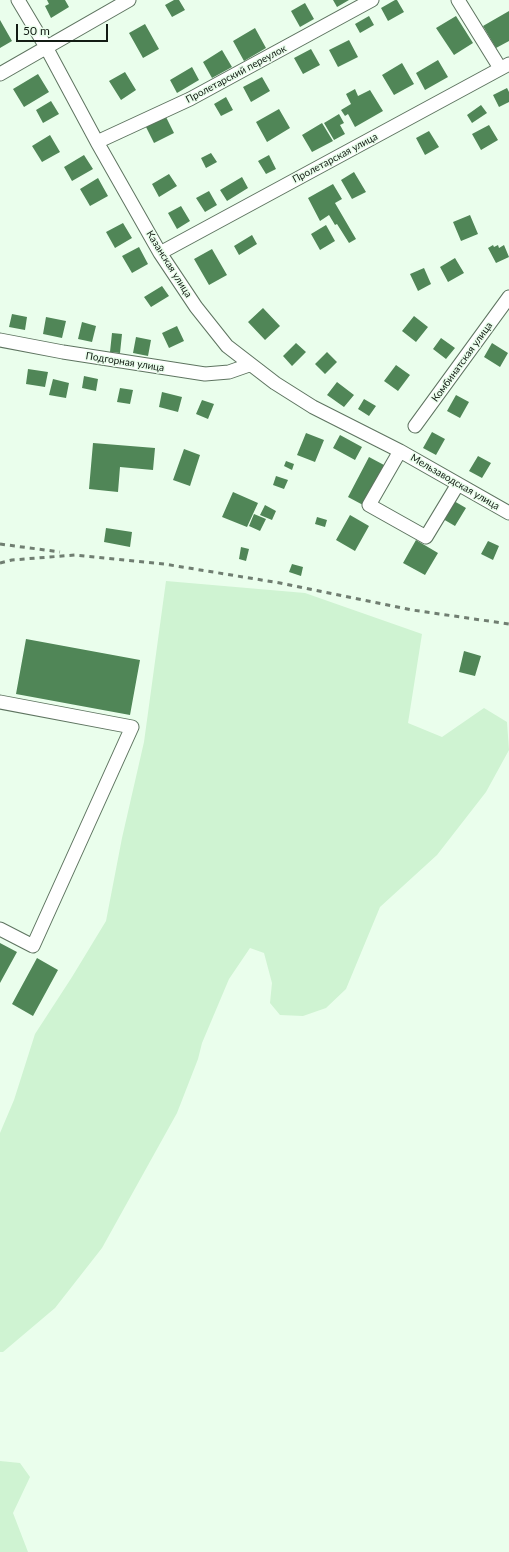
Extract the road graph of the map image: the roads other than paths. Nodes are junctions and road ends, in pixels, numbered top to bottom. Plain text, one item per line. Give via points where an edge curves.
1 (18, 0) edge
2 (129, 0) edge
3 (372, 0) edge
4 (458, 0) edge
5 (46, 47) junction
6 (505, 66) edge
7 (0, 74) edge
8 (97, 142) junction
9 (160, 253) junction
10 (509, 297) edge
11 (0, 340) edge
12 (249, 365) junction
13 (415, 426) dead end
14 (400, 451) junction
15 (458, 484) junction
16 (509, 513) edge
17 (0, 702) edge
18 (0, 929) edge

1 - 5 street, Казанская улица
2 - 5 street
3 - 8 street, Пролетарский переулок via 190,99
4 - 6 street
5 - 7 street
5 - 8 street, Казанская улица
6 - 9 street, Пролетарская улица
8 - 9 street, Казанская улица
9 - 12 street, Казанская улица via 196,307 223,341
10 - 13 street, Комбинатская улица
11 - 12 street, Подгорная улица via 205,374 229,372
12 - 14 street, Казанская улица via 313,407
14 - 15 street, Мельзаводская улица
14 - 15 street via 369,505 426,537
15 - 16 street, Мельзаводская улица
17 - 18 street via 132,727 33,946

